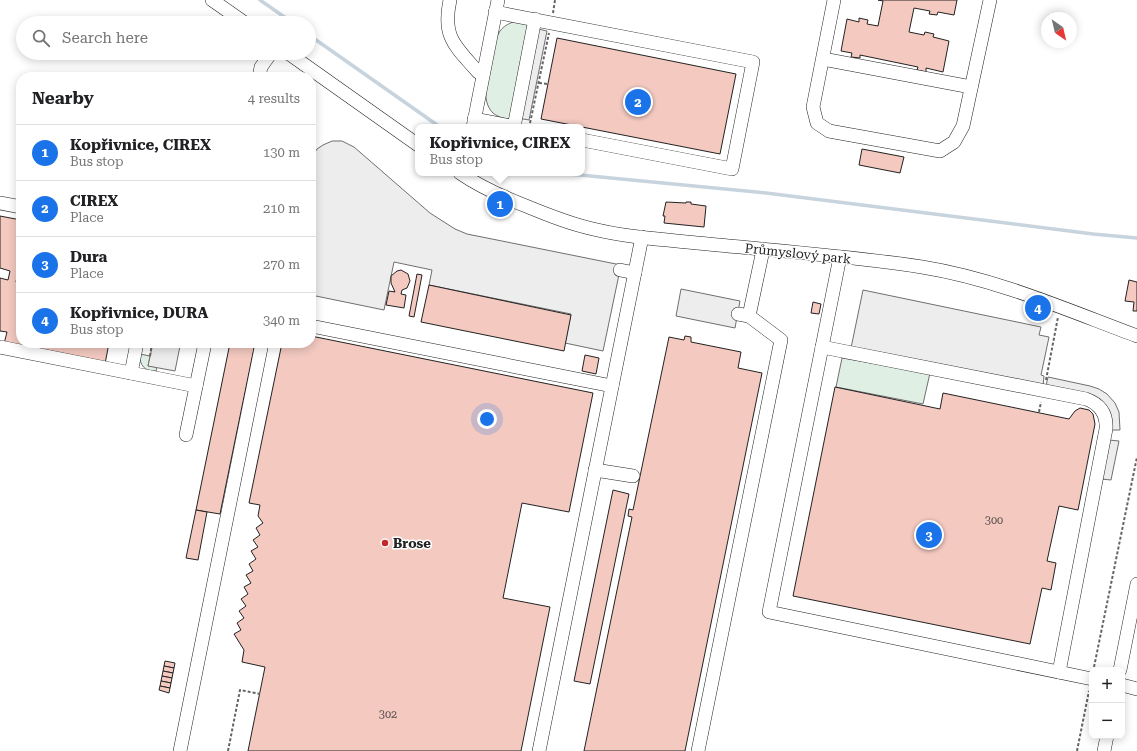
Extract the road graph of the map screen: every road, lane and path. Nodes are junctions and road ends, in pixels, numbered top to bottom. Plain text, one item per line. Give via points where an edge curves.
1 (212, 0) edge
2 (450, 0) edge
3 (555, 0) edge
4 (834, 0) edge
5 (990, 0) edge
6 (496, 6) edge
7 (235, 16) edge
8 (552, 16) dead end
9 (535, 20) junction
10 (550, 30) dead end
11 (822, 59) junction
12 (266, 60) edge
13 (298, 60) edge
14 (260, 72) edge
15 (315, 72) edge
16 (316, 73) edge
17 (483, 74) junction
18 (539, 83) junction
19 (548, 84) dead end
20 (971, 87) junction
21 (473, 123) edge
22 (530, 123) dead end
23 (484, 124) edge
24 (516, 124) edge
25 (585, 141) edge
26 (415, 143) edge
27 (465, 176) edge
28 (0, 203) edge
29 (16, 206) edge
30 (642, 237) junction
31 (763, 250) junction
32 (840, 257) junction
33 (620, 270) dead end
34 (635, 273) junction
35 (1059, 314) dead end
36 (316, 327) edge
37 (1137, 336) edge
38 (0, 347) edge
39 (822, 347) junction
40 (136, 348) edge
41 (151, 348) edge
42 (201, 348) edge
43 (261, 348) edge
44 (150, 356) dead end
45 (131, 373) junction
46 (196, 386) junction
47 (612, 386) junction
48 (1043, 391) junction
49 (1039, 412) dead end
50 (186, 435) dead end
51 (1137, 459) edge
52 (596, 470) junction
53 (633, 476) dead end
54 (1137, 584) edge
55 (1095, 667) edge
56 (1121, 667) edge
57 (1059, 672) junction
58 (1089, 678) edge
59 (1125, 686) edge
60 (1137, 689) edge
61 (1089, 693) edge
62 (260, 694) dead end
63 (1106, 739) edge
64 (180, 751) edge
65 (228, 751) edge
66 (539, 751) edge
67 (698, 751) edge
68 (1077, 751) edge
69 (1104, 751) edge

1 - 7 street
2 - 17 street via 447,18 448,32 453,44 478,72
3 - 8 path
4 - 11 street
5 - 20 street
6 - 9 street
6 - 17 street
9 - 24 street
9 - 25 street via 753,62 732,169
10 - 18 path
11 - 20 street
11 - 20 street via 813,107 817,123 828,131 940,151 954,142 963,126
12 - 14 street
13 - 15 street
16 - 26 street
17 - 21 street
18 - 19 path
18 - 22 path
21 - 23 street
27 - 30 street, Průmyslový park via 505,198 571,223
28 - 29 street
30 - 31 street, Průmyslový park
30 - 34 street
31 - 32 street, Průmyslový park
31 - 67 street via 743,315 782,340
32 - 37 street, Průmyslový park via 965,276
32 - 39 street
33 - 34 street
34 - 47 street
35 - 48 path
36 - 47 street
38 - 45 street
39 - 48 street
39 - 57 street via 769,612
40 - 45 street
41 - 44 path
42 - 46 street
43 - 64 street
45 - 46 street
46 - 50 street
47 - 52 street
48 - 49 path
48 - 57 street via 1092,402 1103,411 1106,421
51 - 55 path
52 - 53 street
52 - 66 street
54 - 56 street
57 - 58 street
59 - 60 street
61 - 68 path
62 - 65 path via 240,690
63 - 69 street

